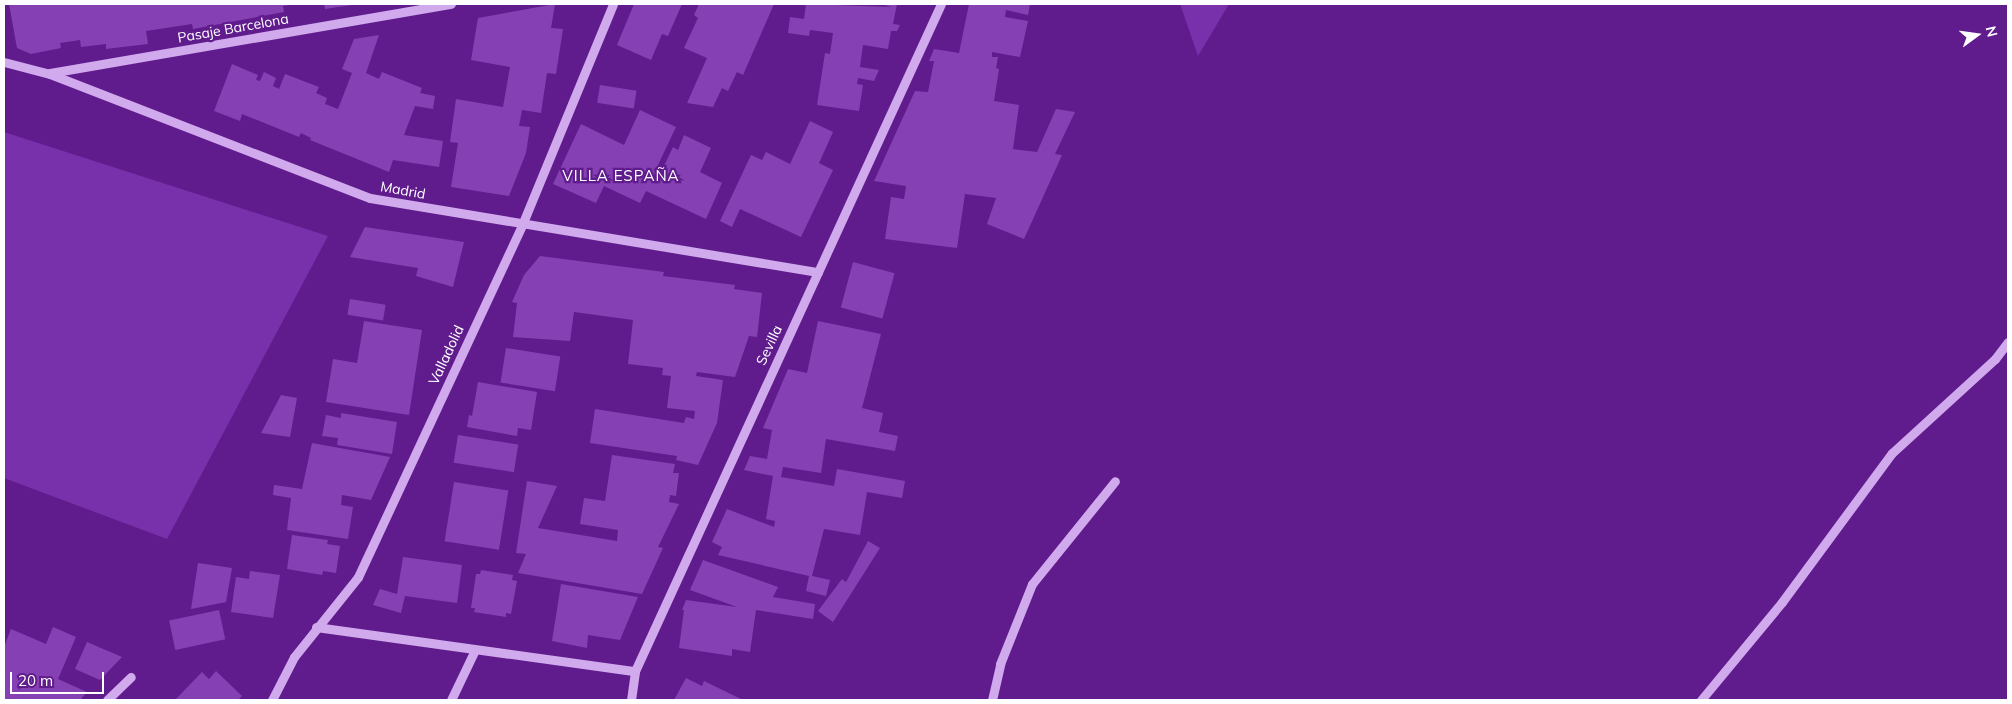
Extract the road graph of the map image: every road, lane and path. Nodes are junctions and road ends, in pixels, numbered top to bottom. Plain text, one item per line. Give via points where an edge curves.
1 (451, 4) edge
2 (613, 4) edge
3 (940, 4) edge
4 (4, 62) edge
5 (50, 74) junction
6 (522, 225) junction
7 (818, 272) junction
8 (2008, 342) edge
9 (1115, 481) dead end
10 (316, 627) junction
11 (475, 650) junction
12 (635, 671) junction
13 (131, 677) dead end
14 (107, 700) edge
15 (272, 700) edge
16 (451, 700) edge
17 (631, 700) edge
18 (992, 700) edge
19 (1701, 700) edge

1 - 5 street, Pasaje Barcelona
2 - 6 street, Valladolid
3 - 7 street, Sevilla
4 - 5 street, Madrid
5 - 6 street, Madrid via 370,198
6 - 7 street, Madrid
6 - 10 street, Valladolid via 358,578
7 - 12 street, Sevilla
8 - 19 street via 1995,358 1892,453 1782,602
9 - 18 street via 1032,584 1000,664
10 - 11 street
10 - 15 street, Valladolid via 294,657
11 - 12 street
11 - 16 street
12 - 17 street, Sevilla
13 - 14 street

